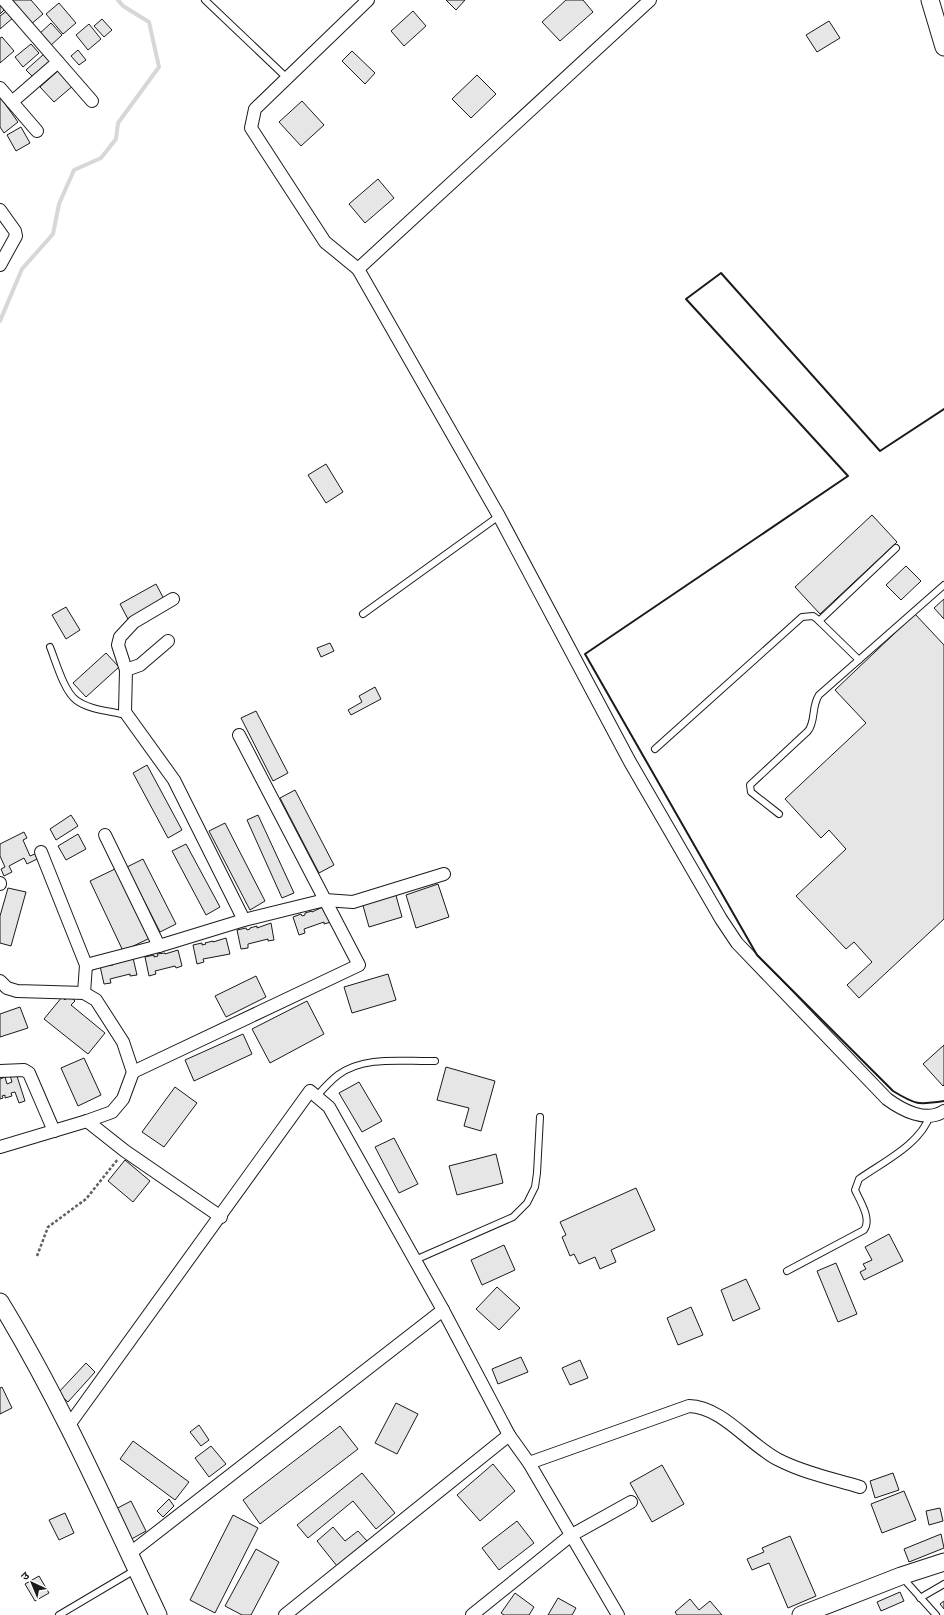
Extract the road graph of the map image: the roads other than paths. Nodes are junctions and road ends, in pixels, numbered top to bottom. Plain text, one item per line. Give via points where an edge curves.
1 (4, 0) edge
2 (205, 0) edge
3 (368, 0) edge
4 (650, 0) edge
5 (930, 0) edge
6 (944, 47) edge
7 (58, 62) junction
8 (287, 78) junction
9 (0, 88) edge
10 (92, 101) dead end
11 (12, 102) junction
12 (38, 131) dead end
13 (0, 210) edge
14 (0, 265) edge
15 (358, 269) junction
16 (499, 516) junction
17 (896, 548) dead end
18 (944, 586) edge
19 (173, 599) dead end
20 (363, 614) dead end
21 (819, 621) junction
22 (168, 641) dead end
23 (50, 647) dead end
24 (859, 660) junction
25 (126, 670) junction
26 (128, 716) junction
27 (239, 736) dead end
28 (655, 749) dead end
29 (779, 814) dead end
30 (105, 835) dead end
31 (41, 852) dead end
32 (444, 874) dead end
33 (325, 900) junction
34 (244, 920) junction
35 (159, 946) junction
36 (86, 965) junction
37 (0, 981) edge
38 (84, 993) junction
39 (435, 1062) dead end
40 (1, 1067) edge
41 (133, 1072) junction
42 (316, 1096) junction
43 (944, 1111) edge
44 (930, 1115) junction
45 (540, 1117) dead end
46 (87, 1121) junction
47 (54, 1131) junction
48 (0, 1147) edge
49 (220, 1217) junction
50 (415, 1260) junction
51 (787, 1270) dead end
52 (0, 1302) edge
53 (443, 1310) junction
54 (69, 1426) junction
55 (509, 1435) junction
56 (529, 1463) junction
57 (860, 1487) dead end
58 (631, 1502) dead end
59 (570, 1536) junction
60 (133, 1562) junction
61 (944, 1562) edge
62 (901, 1576) junction
63 (944, 1584) edge
64 (920, 1598) junction
65 (59, 1615) edge
66 (158, 1615) edge
67 (285, 1615) edge
68 (472, 1615) edge
69 (618, 1615) edge
70 (801, 1615) edge
71 (936, 1615) edge

1 - 7 street
2 - 8 lane
3 - 8 street
4 - 15 street
5 - 6 street
7 - 10 street
7 - 11 street
8 - 15 street via 255,109 251,128 325,242
9 - 11 street
11 - 12 street
13 - 14 street via 16,236
15 - 16 street
16 - 20 lane
16 - 44 street via 630,762 738,943 887,1099 913,1114
17 - 21 lane
18 - 24 lane
19 - 25 street via 134,622 120,637 118,645
21 - 24 lane
21 - 28 lane via 813,616 802,617
22 - 25 street via 140,665
23 - 26 lane via 69,692 76,699 86,705
24 - 29 lane via 819,695 813,707 812,724 808,731 750,784 751,792
25 - 26 street via 125,712
26 - 34 street via 174,780
27 - 33 street
30 - 35 street
31 - 36 street
32 - 33 street via 353,902
33 - 34 street
33 - 41 street via 358,965
34 - 35 street
35 - 36 street
36 - 38 street
37 - 38 street via 7,988 17,991
38 - 41 street via 96,1000 123,1042
39 - 42 lane via 372,1062 354,1066 339,1074
40 - 47 street via 29,1073
41 - 46 street via 123,1099 112,1112
42 - 49 street via 310,1092
42 - 50 street via 329,1107
43 - 44 street via 938,1115
44 - 51 lane via 927,1125 917,1138 859,1179 855,1190 867,1220 864,1230
45 - 50 lane via 535,1187 527,1203 512,1217
46 - 47 street
46 - 49 street via 125,1151
47 - 48 street
49 - 54 street
50 - 53 street
52 - 54 street via 29,1350
53 - 55 street
53 - 60 street
54 - 60 street
55 - 56 street
55 - 67 street
56 - 57 street via 689,1406 700,1406 715,1413 778,1460
56 - 59 street
58 - 59 street
59 - 68 street
59 - 69 street
60 - 65 lane
60 - 66 street
61 - 62 street
62 - 64 lane
62 - 70 street
63 - 64 lane
64 - 71 lane

